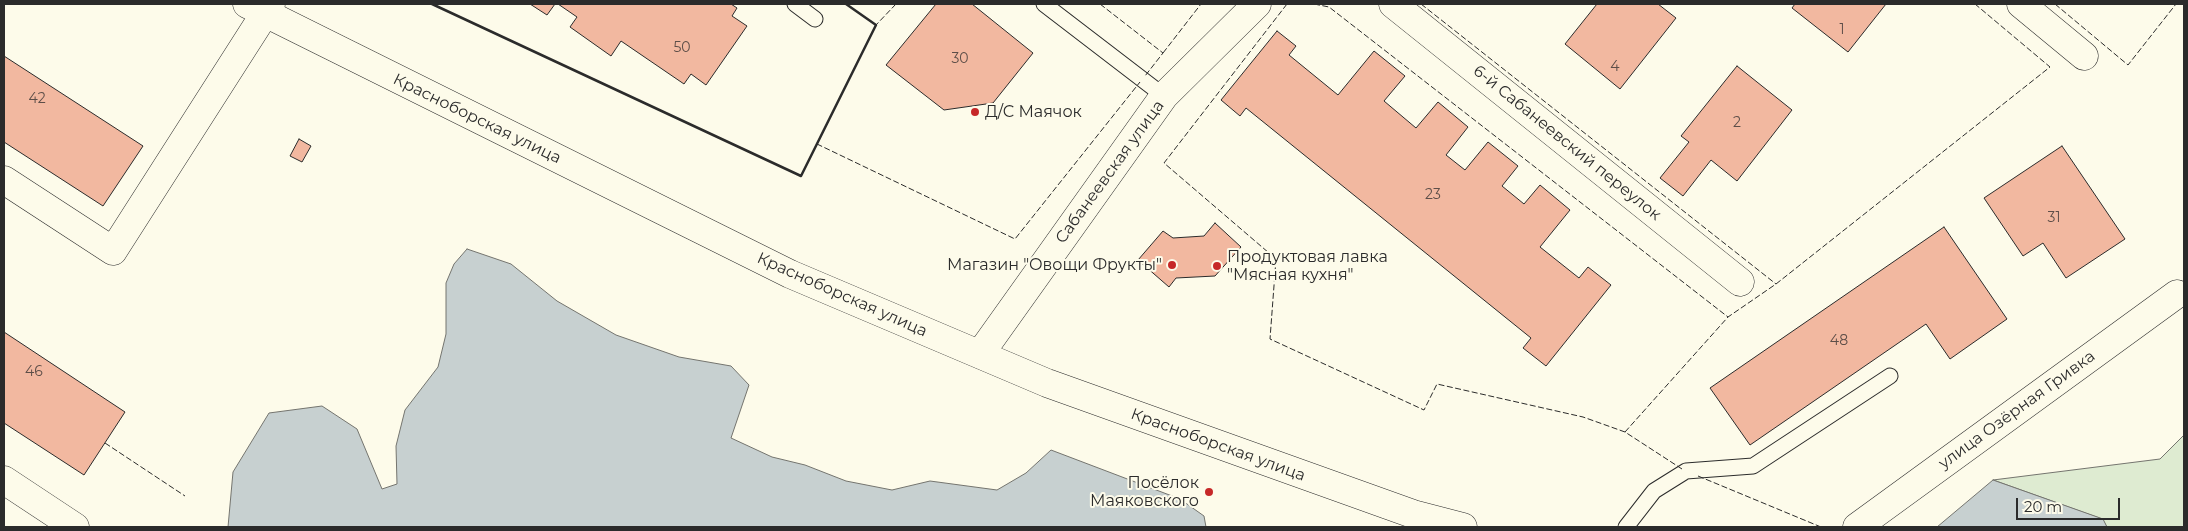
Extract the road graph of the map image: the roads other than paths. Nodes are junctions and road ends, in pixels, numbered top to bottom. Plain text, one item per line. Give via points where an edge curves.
1 (794, 4) edge
2 (1044, 4) edge
3 (1257, 4) edge
4 (1393, 4) edge
5 (2021, 4) edge
6 (261, 7) edge
7 (815, 19) dead end
8 (2084, 56) dead end
9 (1164, 96) junction
10 (4, 180) edge
11 (1740, 282) dead end
12 (2177, 294) dead end
13 (980, 354) junction
14 (1890, 376) dead end
15 (4, 480) edge
16 (75, 527) edge
17 (1463, 527) edge
18 (1626, 527) edge
19 (1857, 527) edge

1 - 7 lane
2 - 9 lane
3 - 9 street, Сабанеевская улица
4 - 11 street, 6-й Сабанеевский переулок
5 - 8 street
6 - 10 street via 113,251
6 - 13 street, Красноборская улица via 790,274
9 - 13 street, Сабанеевская улица
12 - 19 street, улица Озёрная Гривка
13 - 17 street, Красноборская улица via 1047,383 1364,497
14 - 18 lane via 1753,466 1686,471 1654,491
15 - 16 street

